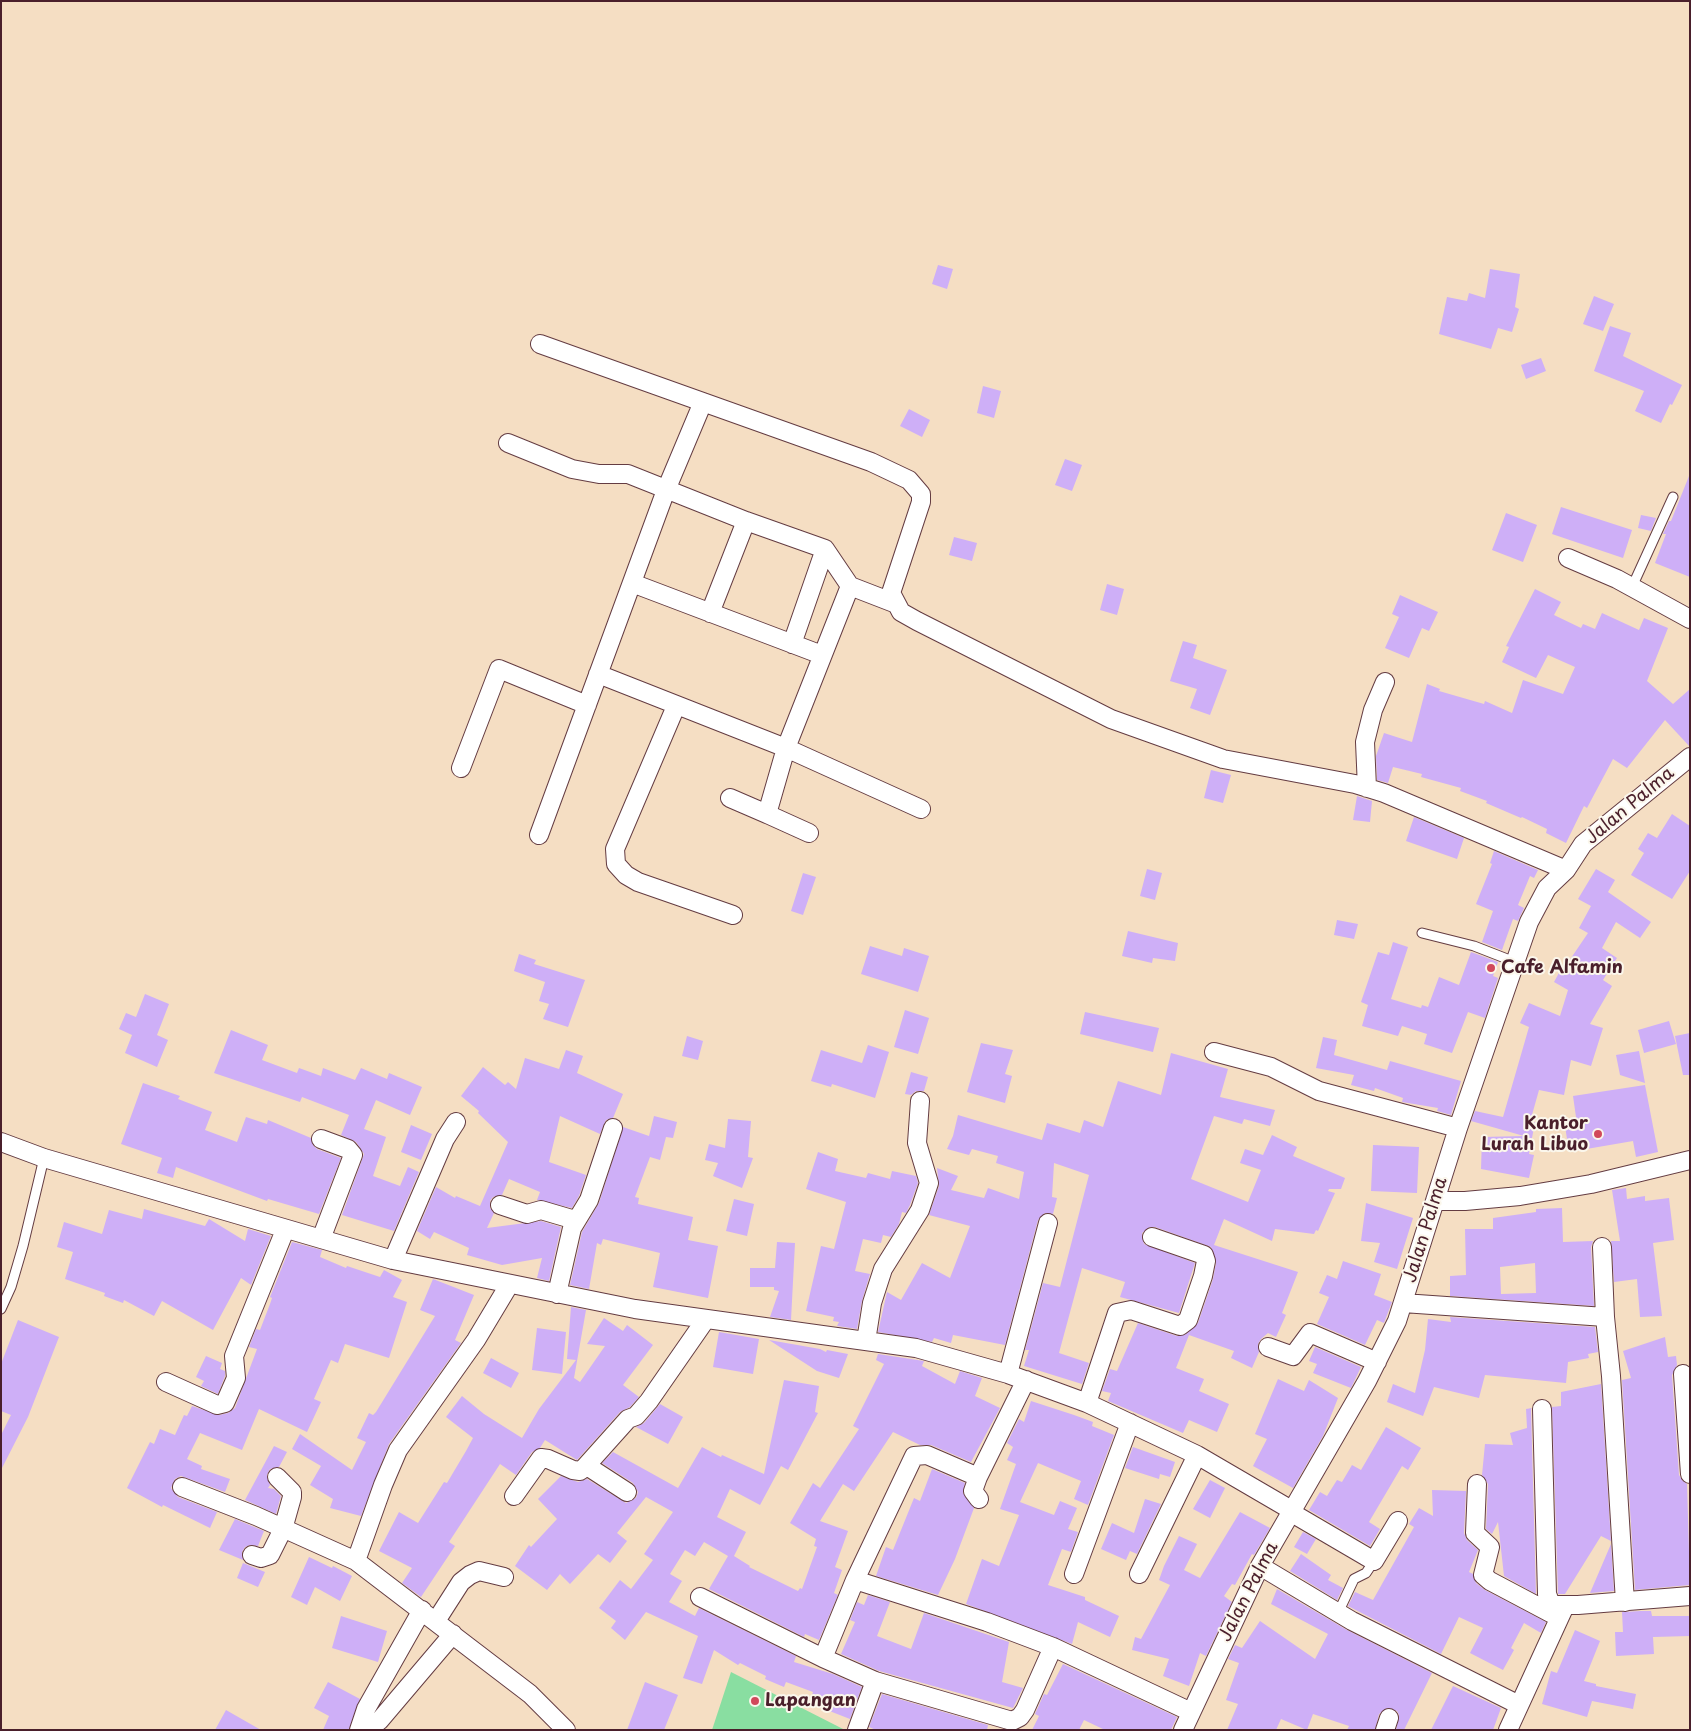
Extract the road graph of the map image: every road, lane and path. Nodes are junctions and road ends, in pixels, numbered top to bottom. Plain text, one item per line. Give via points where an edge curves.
1 (540, 344) dead end
2 (703, 402) junction
3 (508, 443) dead end
4 (666, 490) junction
5 (1673, 498) dead end
6 (746, 521) junction
7 (825, 548) junction
8 (1568, 558) dead end
9 (632, 583) junction
10 (850, 586) junction
11 (1632, 587) junction
12 (894, 602) junction
13 (710, 613) junction
14 (1690, 619) edge
15 (792, 644) junction
16 (822, 655) junction
17 (598, 674) junction
18 (1385, 682) dead end
19 (587, 705) junction
20 (676, 706) junction
21 (786, 748) junction
22 (1690, 757) edge
23 (461, 768) dead end
24 (1367, 788) junction
25 (730, 798) dead end
26 (921, 809) dead end
27 (767, 814) junction
28 (809, 833) dead end
29 (540, 834) dead end
30 (1566, 870) junction
31 (733, 915) dead end
32 (1422, 933) dead end
33 (1515, 962) junction
34 (1214, 1052) dead end
35 (920, 1101) dead end
36 (456, 1122) dead end
37 (613, 1128) dead end
38 (1458, 1128) junction
39 (321, 1139) dead end
40 (1, 1142) edge
41 (44, 1158) junction
42 (1690, 1160) edge
43 (1435, 1201) junction
44 (500, 1205) dead end
45 (575, 1220) junction
46 (1048, 1223) dead end
47 (286, 1230) junction
48 (1152, 1237) dead end
49 (321, 1239) junction
50 (1602, 1247) dead end
51 (393, 1260) junction
52 (510, 1285) junction
53 (557, 1294) junction
54 (1403, 1303) junction
55 (1, 1309) edge
56 (1605, 1317) junction
57 (706, 1319) junction
58 (866, 1341) junction
59 (1268, 1347) dead end
60 (1377, 1362) junction
61 (1008, 1374) junction
62 (1683, 1374) dead end
63 (1026, 1380) junction
64 (166, 1382) dead end
65 (1088, 1403) junction
66 (1542, 1409) dead end
67 (1130, 1424) junction
68 (1197, 1455) junction
69 (587, 1466) junction
70 (1690, 1474) edge
71 (277, 1477) dead end
72 (978, 1477) junction
73 (1477, 1484) dead end
74 (182, 1487) dead end
75 (627, 1492) dead end
76 (514, 1496) dead end
77 (979, 1499) dead end
78 (1292, 1512) junction
79 (1398, 1521) dead end
80 (283, 1529) junction
81 (252, 1555) dead end
82 (356, 1561) junction
83 (1374, 1561) junction
84 (1260, 1566) junction
85 (1074, 1574) dead end
86 (1139, 1574) dead end
87 (504, 1577) dead end
88 (855, 1580) junction
89 (1690, 1596) edge
90 (700, 1597) dead end
91 (1625, 1602) junction
92 (1562, 1611) junction
93 (1338, 1613) junction
94 (429, 1615) junction
95 (454, 1634) junction
96 (1053, 1647) junction
97 (823, 1658) junction
98 (875, 1681) junction
99 (1519, 1705) junction
100 (1191, 1712) junction
101 (359, 1730) edge
102 (368, 1730) edge
103 (566, 1730) edge
104 (857, 1730) edge
105 (1182, 1730) edge
106 (1508, 1730) edge

1 - 2 street
2 - 4 street
2 - 12 street via 871,462 909,480 916,487 921,494 921,502 891,593
3 - 4 street via 572,469 599,474 628,474
4 - 6 street
4 - 9 street
5 - 11 lane
6 - 7 street
6 - 13 street
7 - 10 street
7 - 15 street
8 - 11 street
9 - 13 street
9 - 17 street
10 - 12 street
10 - 16 street
11 - 14 street
12 - 24 street via 901,612 917,621 1111,719 1223,759
13 - 15 street
15 - 16 street
16 - 21 street
17 - 19 street
17 - 20 street
18 - 24 street via 1373,710 1366,742
19 - 23 street via 499,670
19 - 29 street
20 - 21 street
20 - 31 street via 614,849 616,864 638,882
21 - 26 street
21 - 27 street
22 - 30 street, Jalan Palma via 1583,844
24 - 30 street via 1427,810
25 - 27 street
27 - 28 street
30 - 33 street, Jalan Palma via 1547,888 1529,922
32 - 33 lane via 1474,946
33 - 38 street, Jalan Palma
34 - 38 street via 1271,1067 1319,1091
35 - 58 street via 917,1143 929,1183 920,1210 883,1269 872,1303
36 - 51 street via 445,1139
37 - 45 street via 589,1200
38 - 43 street, Jalan Palma
39 - 49 street via 348,1149 353,1155
40 - 41 street
41 - 47 street
41 - 55 lane via 23,1246
42 - 43 street via 1591,1184 1520,1196
43 - 54 street, Jalan Palma
44 - 45 street via 527,1214 541,1210
45 - 53 street
46 - 61 street
47 - 49 street
47 - 64 street via 234,1356 236,1378 225,1403 216,1406
48 - 65 street via 1204,1255 1203,1276 1188,1320 1180,1326 1131,1310 1118,1313
49 - 51 street
50 - 56 street
51 - 52 street
52 - 53 street
52 - 82 street via 476,1340 398,1450 382,1485
53 - 57 street
54 - 56 street
54 - 60 street, Jalan Palma
56 - 91 street
57 - 58 street
57 - 69 street via 636,1416 628,1419
58 - 61 street via 916,1348
59 - 60 street via 1293,1356 1310,1333
60 - 78 street, Jalan Palma
61 - 63 street
62 - 70 street
63 - 65 street
63 - 72 street
65 - 67 street
66 - 92 street via 1547,1594 1550,1602
67 - 68 street
67 - 85 street
68 - 78 street
68 - 86 street
69 - 75 street
69 - 76 street via 580,1471 541,1458
71 - 80 street via 292,1492
72 - 77 street via 974,1491
72 - 88 street via 927,1455 914,1456
73 - 92 street via 1475,1532 1490,1547 1483,1574 1490,1581
74 - 80 street
78 - 83 street
78 - 84 street, Jalan Palma
79 - 83 street
80 - 81 street via 270,1555 261,1558
80 - 82 street
82 - 94 street
83 - 93 lane via 1366,1573 1354,1579
84 - 93 street
84 - 100 street, Jalan Palma
87 - 94 street via 479,1571 470,1575
88 - 96 street via 987,1622
88 - 97 street
89 - 91 street
90 - 97 street
91 - 92 street
92 - 99 street
93 - 99 street
94 - 95 street
94 - 101 street via 366,1709
95 - 102 street
95 - 103 street via 530,1694
96 - 98 street via 1025,1710 1012,1721
96 - 100 street
97 - 98 street
98 - 104 street
99 - 106 street
100 - 105 street, Jalan Palma

